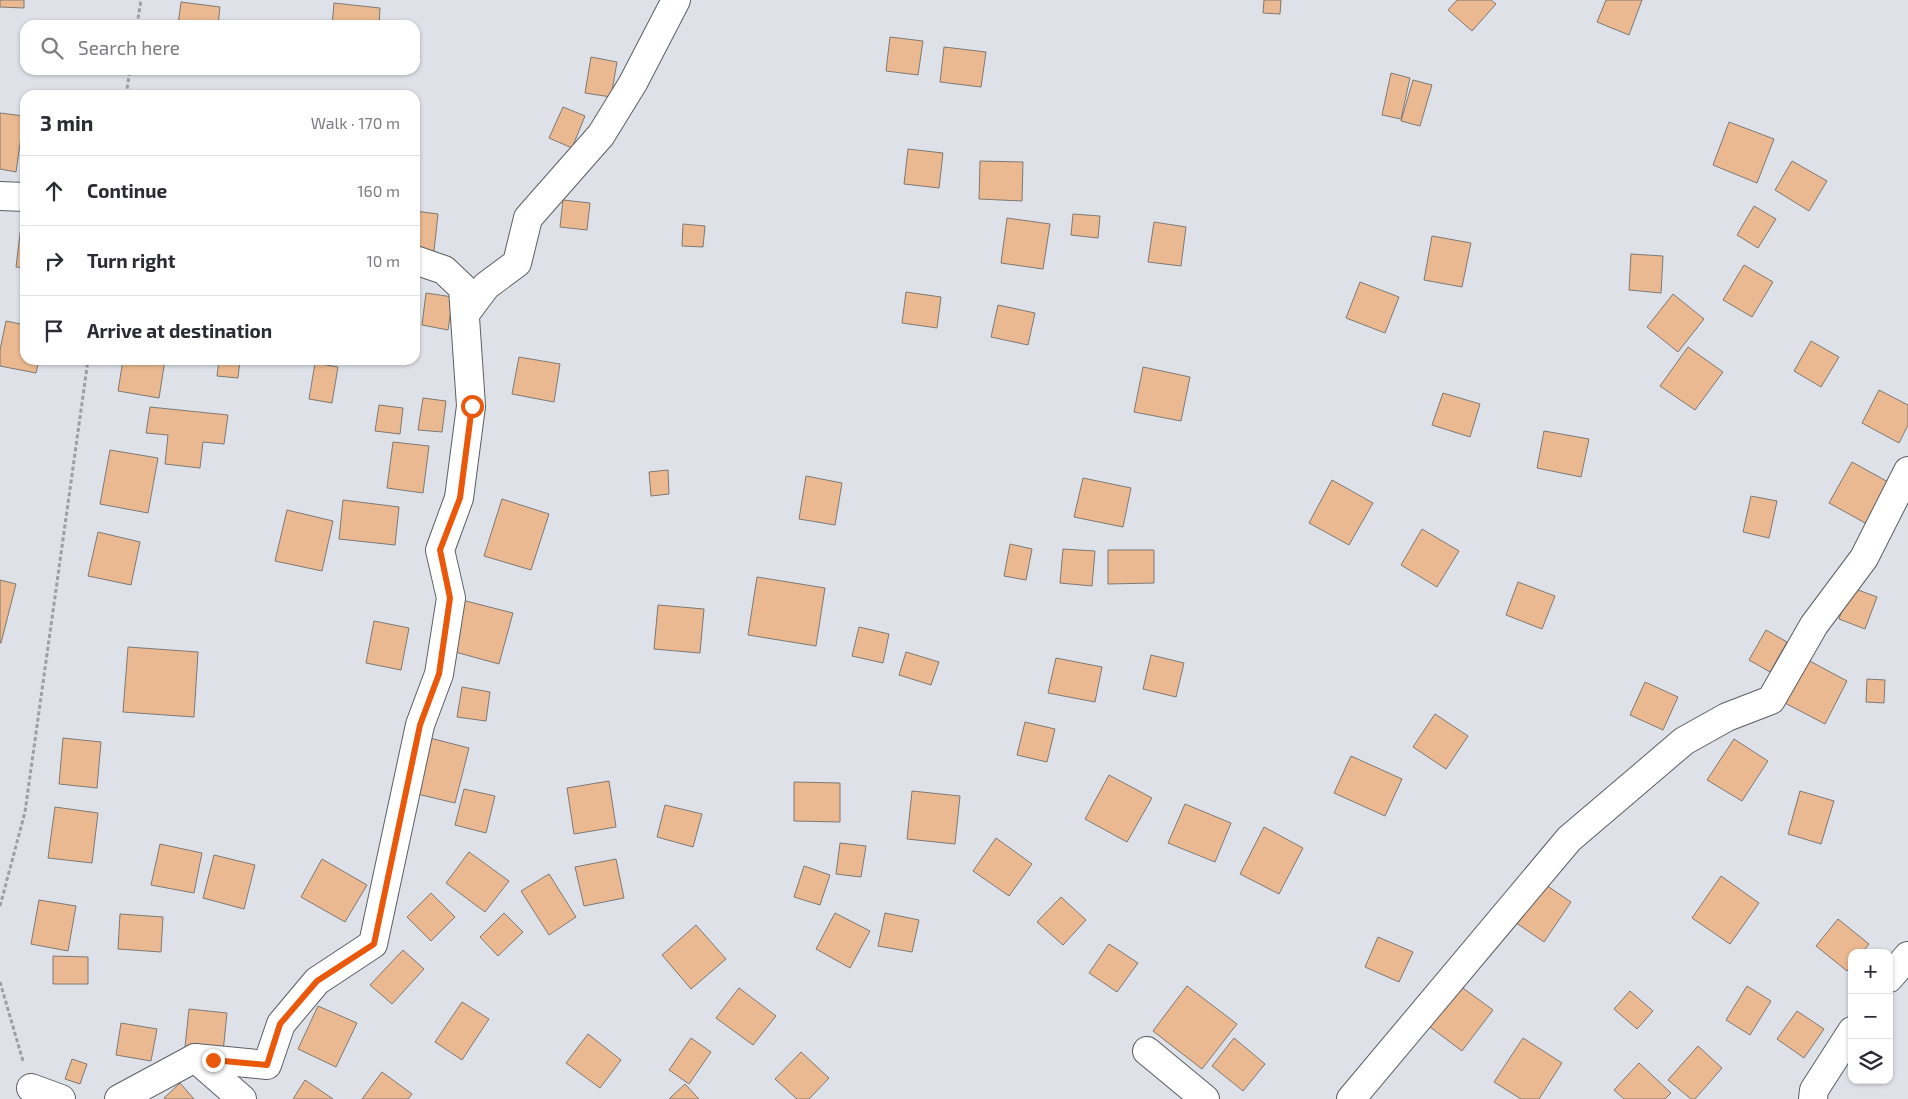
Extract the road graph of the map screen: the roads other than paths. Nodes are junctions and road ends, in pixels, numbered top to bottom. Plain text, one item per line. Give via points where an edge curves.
1 (676, 0) edge
2 (0, 196) edge
3 (20, 197) edge
4 (420, 262) edge
5 (465, 314) junction
6 (1908, 471) edge
7 (1908, 956) edge
8 (1893, 973) edge
9 (1848, 1037) edge
10 (1147, 1051) dead end
11 (195, 1058) junction
12 (31, 1088) road end
13 (61, 1099) edge
14 (119, 1099) edge
15 (242, 1099) edge
16 (1205, 1099) edge
17 (1352, 1099) edge
18 (1813, 1099) edge

1 - 5 street via 601,135 528,218 517,263 486,286
2 - 3 street
4 - 5 street via 444,270 463,288
5 - 11 street via 472,406 460,498 440,550 450,598 439,674 420,725 374,944 317,981 280,1024 267,1065
6 - 17 street via 1864,558 1814,625 1771,700 1727,717 1684,741 1569,839
7 - 8 street
9 - 18 street via 1814,1090
10 - 16 street
11 - 14 street
11 - 15 street
12 - 13 street

